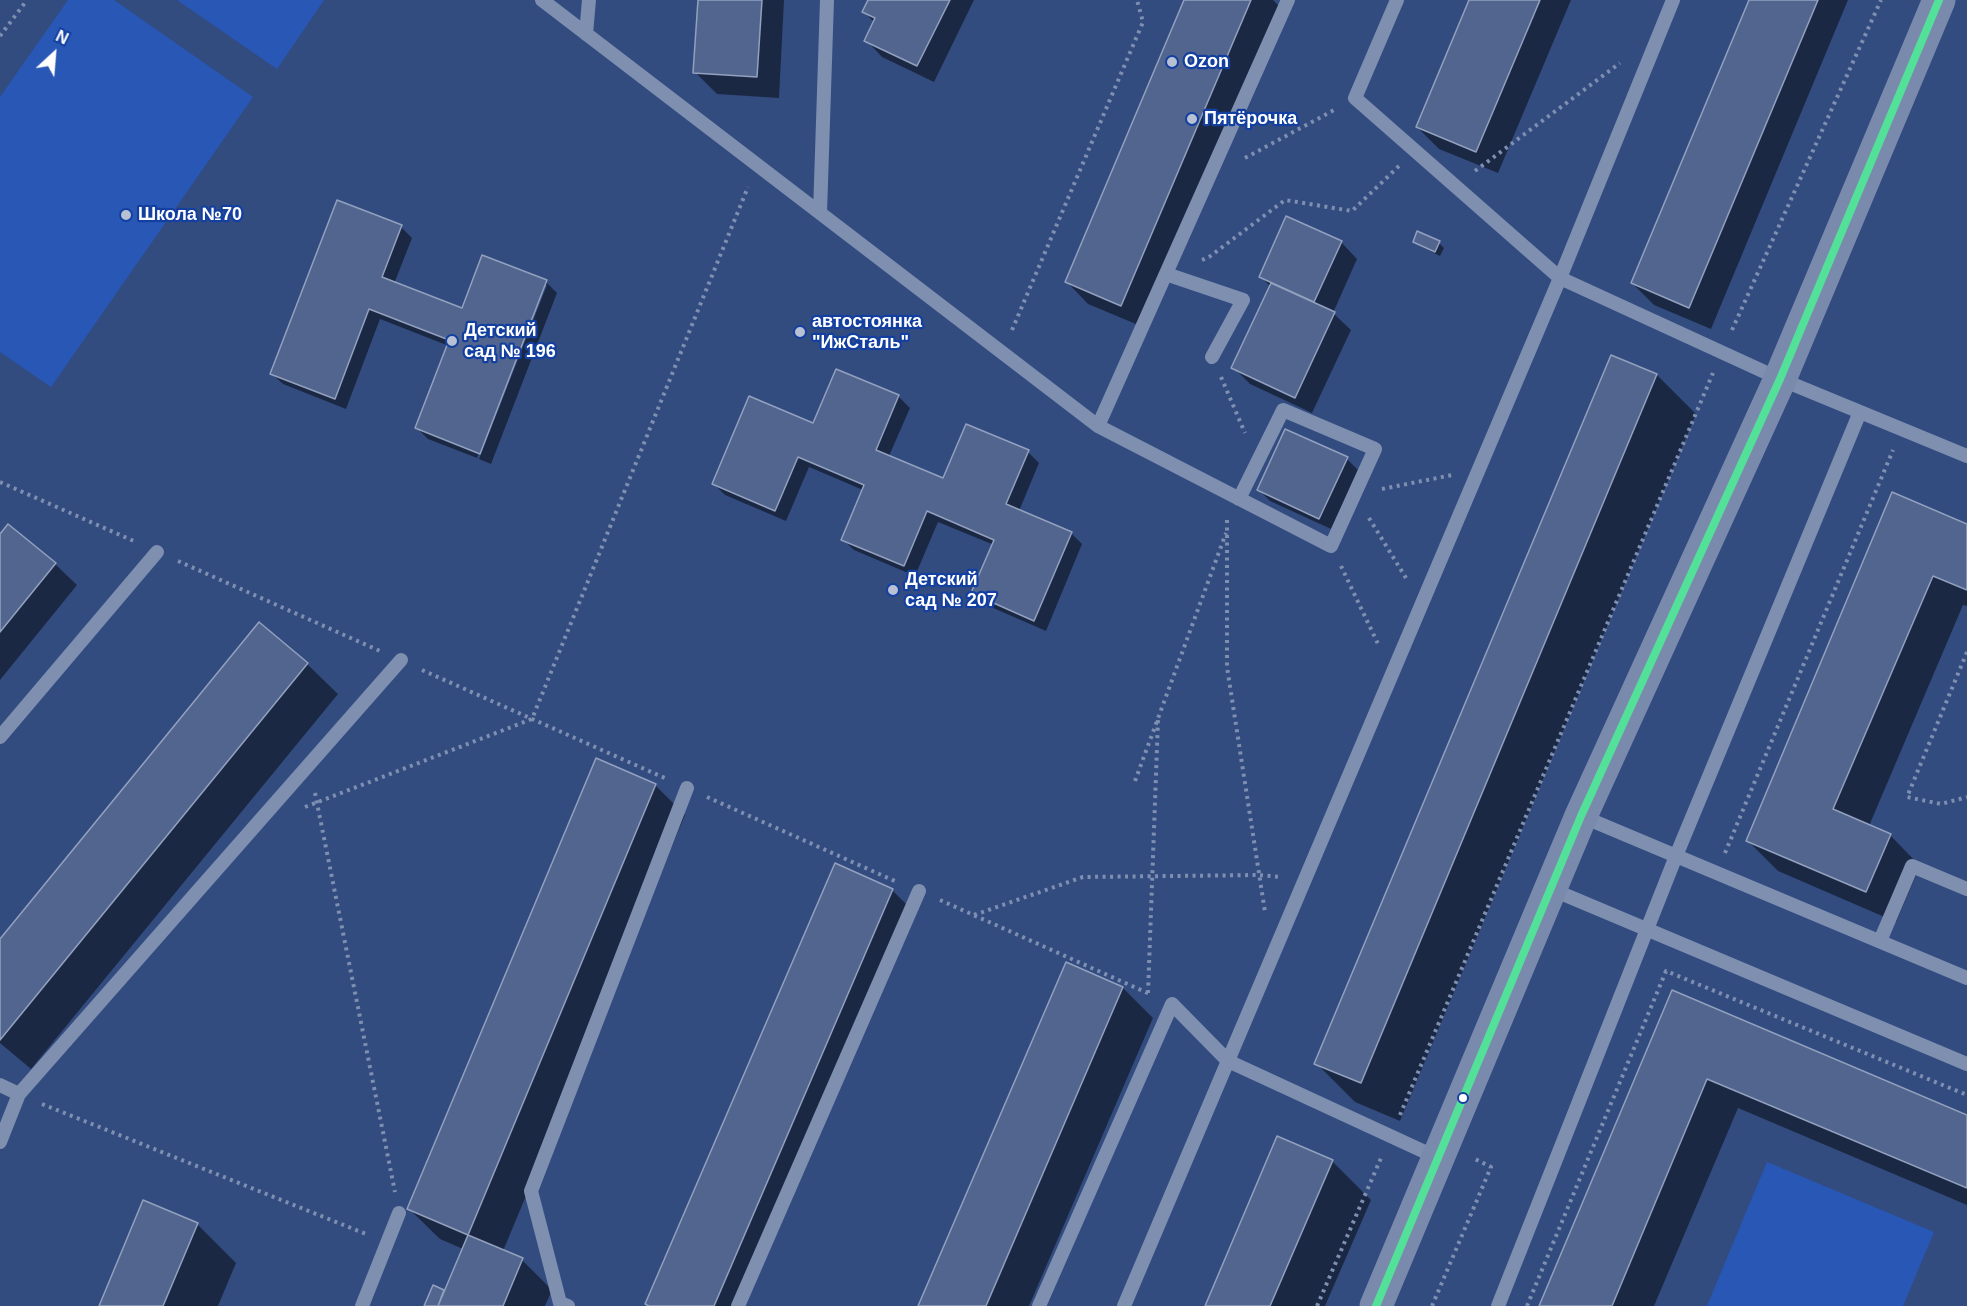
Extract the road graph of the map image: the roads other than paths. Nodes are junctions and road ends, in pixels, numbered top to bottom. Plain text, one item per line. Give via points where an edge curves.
1 (542, 0) edge
2 (589, 0) edge
3 (827, 0) edge
4 (1288, 0) edge
5 (1397, 0) edge
6 (1673, 0) edge
7 (1939, 0) edge
8 (586, 34) junction
9 (820, 213) junction
10 (1166, 274) junction
11 (1560, 278) junction
12 (1212, 357) road end
13 (1780, 379) junction
14 (1860, 412) junction
15 (1098, 426) junction
16 (1967, 456) edge
17 (1233, 496) junction
18 (157, 552) road end
19 (401, 660) road end
20 (0, 737) edge
21 (687, 788) road end
22 (1581, 816) junction
23 (1676, 856) junction
24 (1551, 889) junction
25 (1967, 889) edge
26 (919, 891) road end
27 (1647, 929) junction
28 (1880, 941) junction
29 (1967, 978) edge
30 (1228, 1061) junction
31 (1967, 1064) edge
32 (0, 1085) edge
33 (19, 1094) junction
34 (0, 1142) edge
35 (1441, 1151) junction
36 (399, 1213) road end
37 (562, 1305) edge
38 (362, 1306) edge
39 (738, 1306) edge
40 (1039, 1306) edge
41 (1124, 1306) edge
42 (1376, 1306) edge
43 (1498, 1306) edge

1 - 8 lane
2 - 8 lane
3 - 9 lane
4 - 10 lane
5 - 11 lane via 1355,98
6 - 11 lane
7 - 13 main road
8 - 9 lane
9 - 15 lane
10 - 12 lane via 1243,300
10 - 15 lane
11 - 13 lane
11 - 30 lane
13 - 14 lane
13 - 22 main road
14 - 16 lane
14 - 23 lane
15 - 17 lane
17 - 17 lane via 1257,462 1283,410 1375,449 1331,546
18 - 20 lane
19 - 33 lane
21 - 37 lane via 531,1191
22 - 23 lane
22 - 24 main road
23 - 27 lane
23 - 28 lane
24 - 27 lane
24 - 35 main road
25 - 28 lane via 1912,866
26 - 39 lane
27 - 31 lane
27 - 43 lane
28 - 29 lane
30 - 35 lane via 1391,1136
30 - 40 lane via 1172,1004
30 - 41 lane
32 - 33 lane
33 - 34 lane
35 - 42 main road
36 - 38 lane

